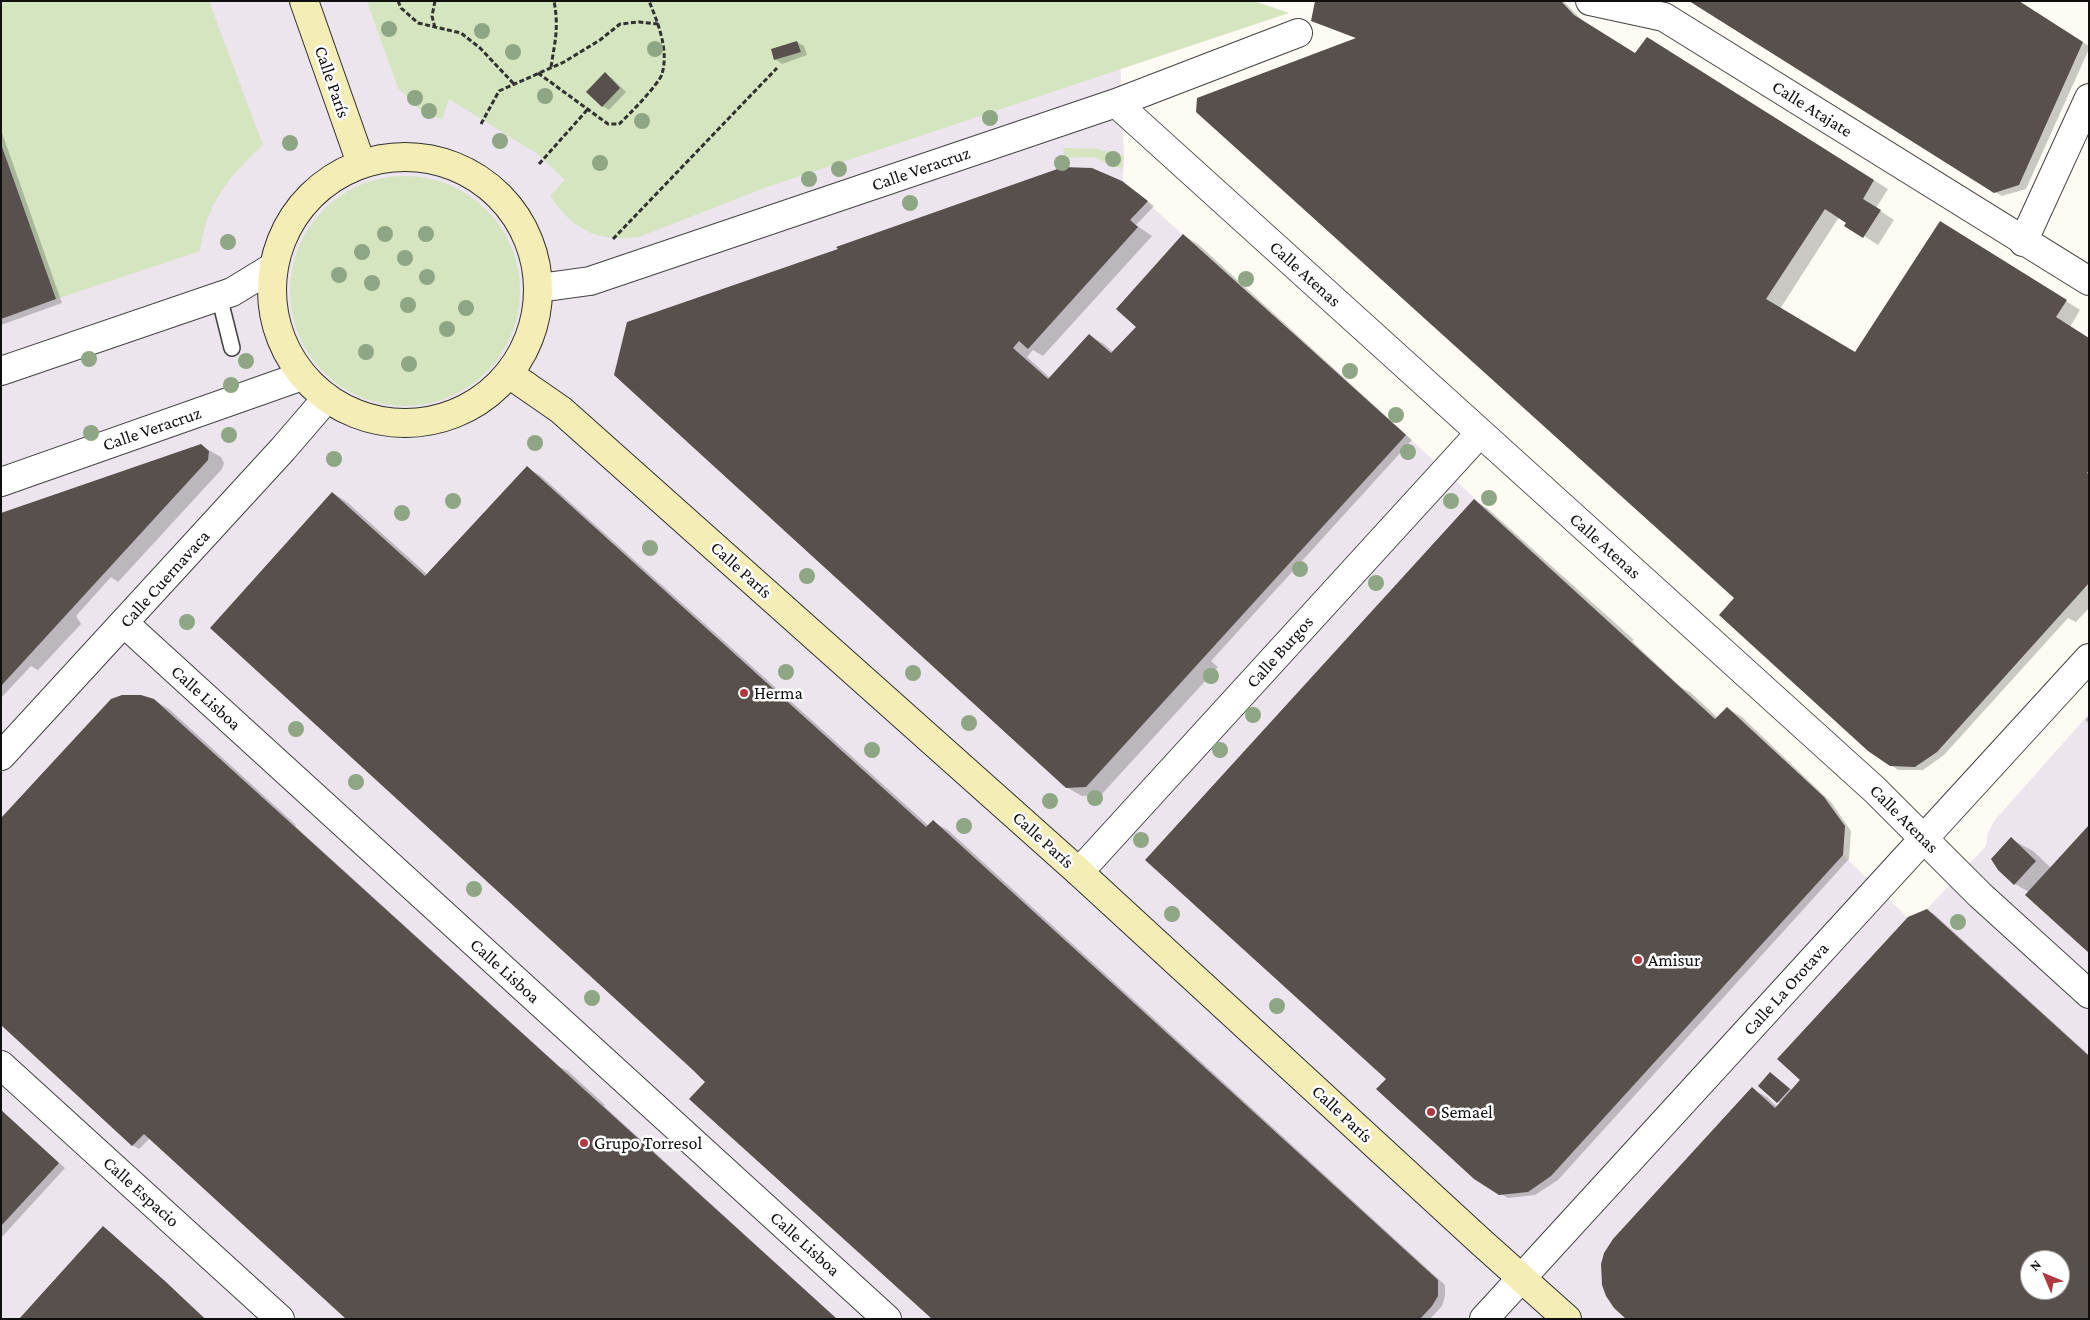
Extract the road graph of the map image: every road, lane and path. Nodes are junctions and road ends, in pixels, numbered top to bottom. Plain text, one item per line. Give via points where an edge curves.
1 (304, 1) edge
2 (398, 1) edge
3 (434, 1) edge
4 (554, 1) edge
5 (649, 1) edge
6 (1590, 1) edge
7 (659, 24) junction
8 (435, 28) junction
9 (1298, 33) dead end
10 (551, 67) junction
11 (777, 68) dead end
12 (538, 73) junction
13 (514, 84) junction
14 (2089, 98) edge
15 (1116, 103) junction
16 (588, 109) junction
17 (481, 124) dead end
18 (361, 163) junction
19 (539, 164) dead end
20 (2024, 242) junction
21 (607, 244) dead end
22 (273, 267) junction
23 (2089, 282) edge
24 (539, 288) junction
25 (219, 296) junction
26 (232, 348) dead end
27 (1, 371) edge
28 (509, 374) junction
29 (302, 376) junction
30 (326, 398) junction
31 (1480, 433) junction
32 (1, 482) edge
33 (124, 623) junction
34 (2089, 658) edge
35 (1, 756) edge
36 (1923, 839) junction
37 (1079, 872) junction
38 (2089, 994) edge
39 (1, 1065) edge
40 (1521, 1278) junction
41 (280, 1319) edge
42 (887, 1319) edge
43 (1484, 1319) edge
44 (1568, 1319) edge

1 - 18 main road, Calle París
2 - 8 path via 418,23
3 - 8 path via 432,16
4 - 10 path via 558,19
5 - 7 path
6 - 20 street, Calle Atajate via 1664,17
7 - 10 path via 620,24 593,44
7 - 16 path via 664,56 662,75 629,116 619,124 608,124
8 - 13 path via 461,32
9 - 15 street, Calle Veracruz
10 - 12 path
11 - 21 path
12 - 13 path
12 - 16 path
13 - 17 path via 499,91
14 - 20 street
15 - 24 street, Calle Veracruz via 590,281
15 - 31 street, Calle Atenas
16 - 19 path
18 - 22 main road via 320,187 289,222
18 - 24 main road via 403,156 444,162 483,180 513,210 532,247
20 - 23 street, Calle Atajate
22 - 25 street via 232,292
22 - 29 main road via 272,306 281,343
24 - 28 main road via 531,334
25 - 26 lane
25 - 27 street
28 - 30 main road via 479,401 442,419 402,424 362,418
28 - 37 main road, Calle París via 561,410
29 - 30 main road
29 - 32 street, Calle Veracruz
30 - 33 street, Calle Cuernavaca
31 - 36 street, Calle Atenas via 1875,790
31 - 37 street, Calle Burgos
33 - 35 street, Calle Cuernavaca
33 - 42 street, Calle Lisboa
34 - 36 street, Calle La Orotava
36 - 38 street, Calle Atenas
36 - 40 street, Calle La Orotava
37 - 40 main road, Calle París
39 - 41 street, Calle Espacio
40 - 43 street, Calle La Orotava
40 - 44 main road, Calle París

